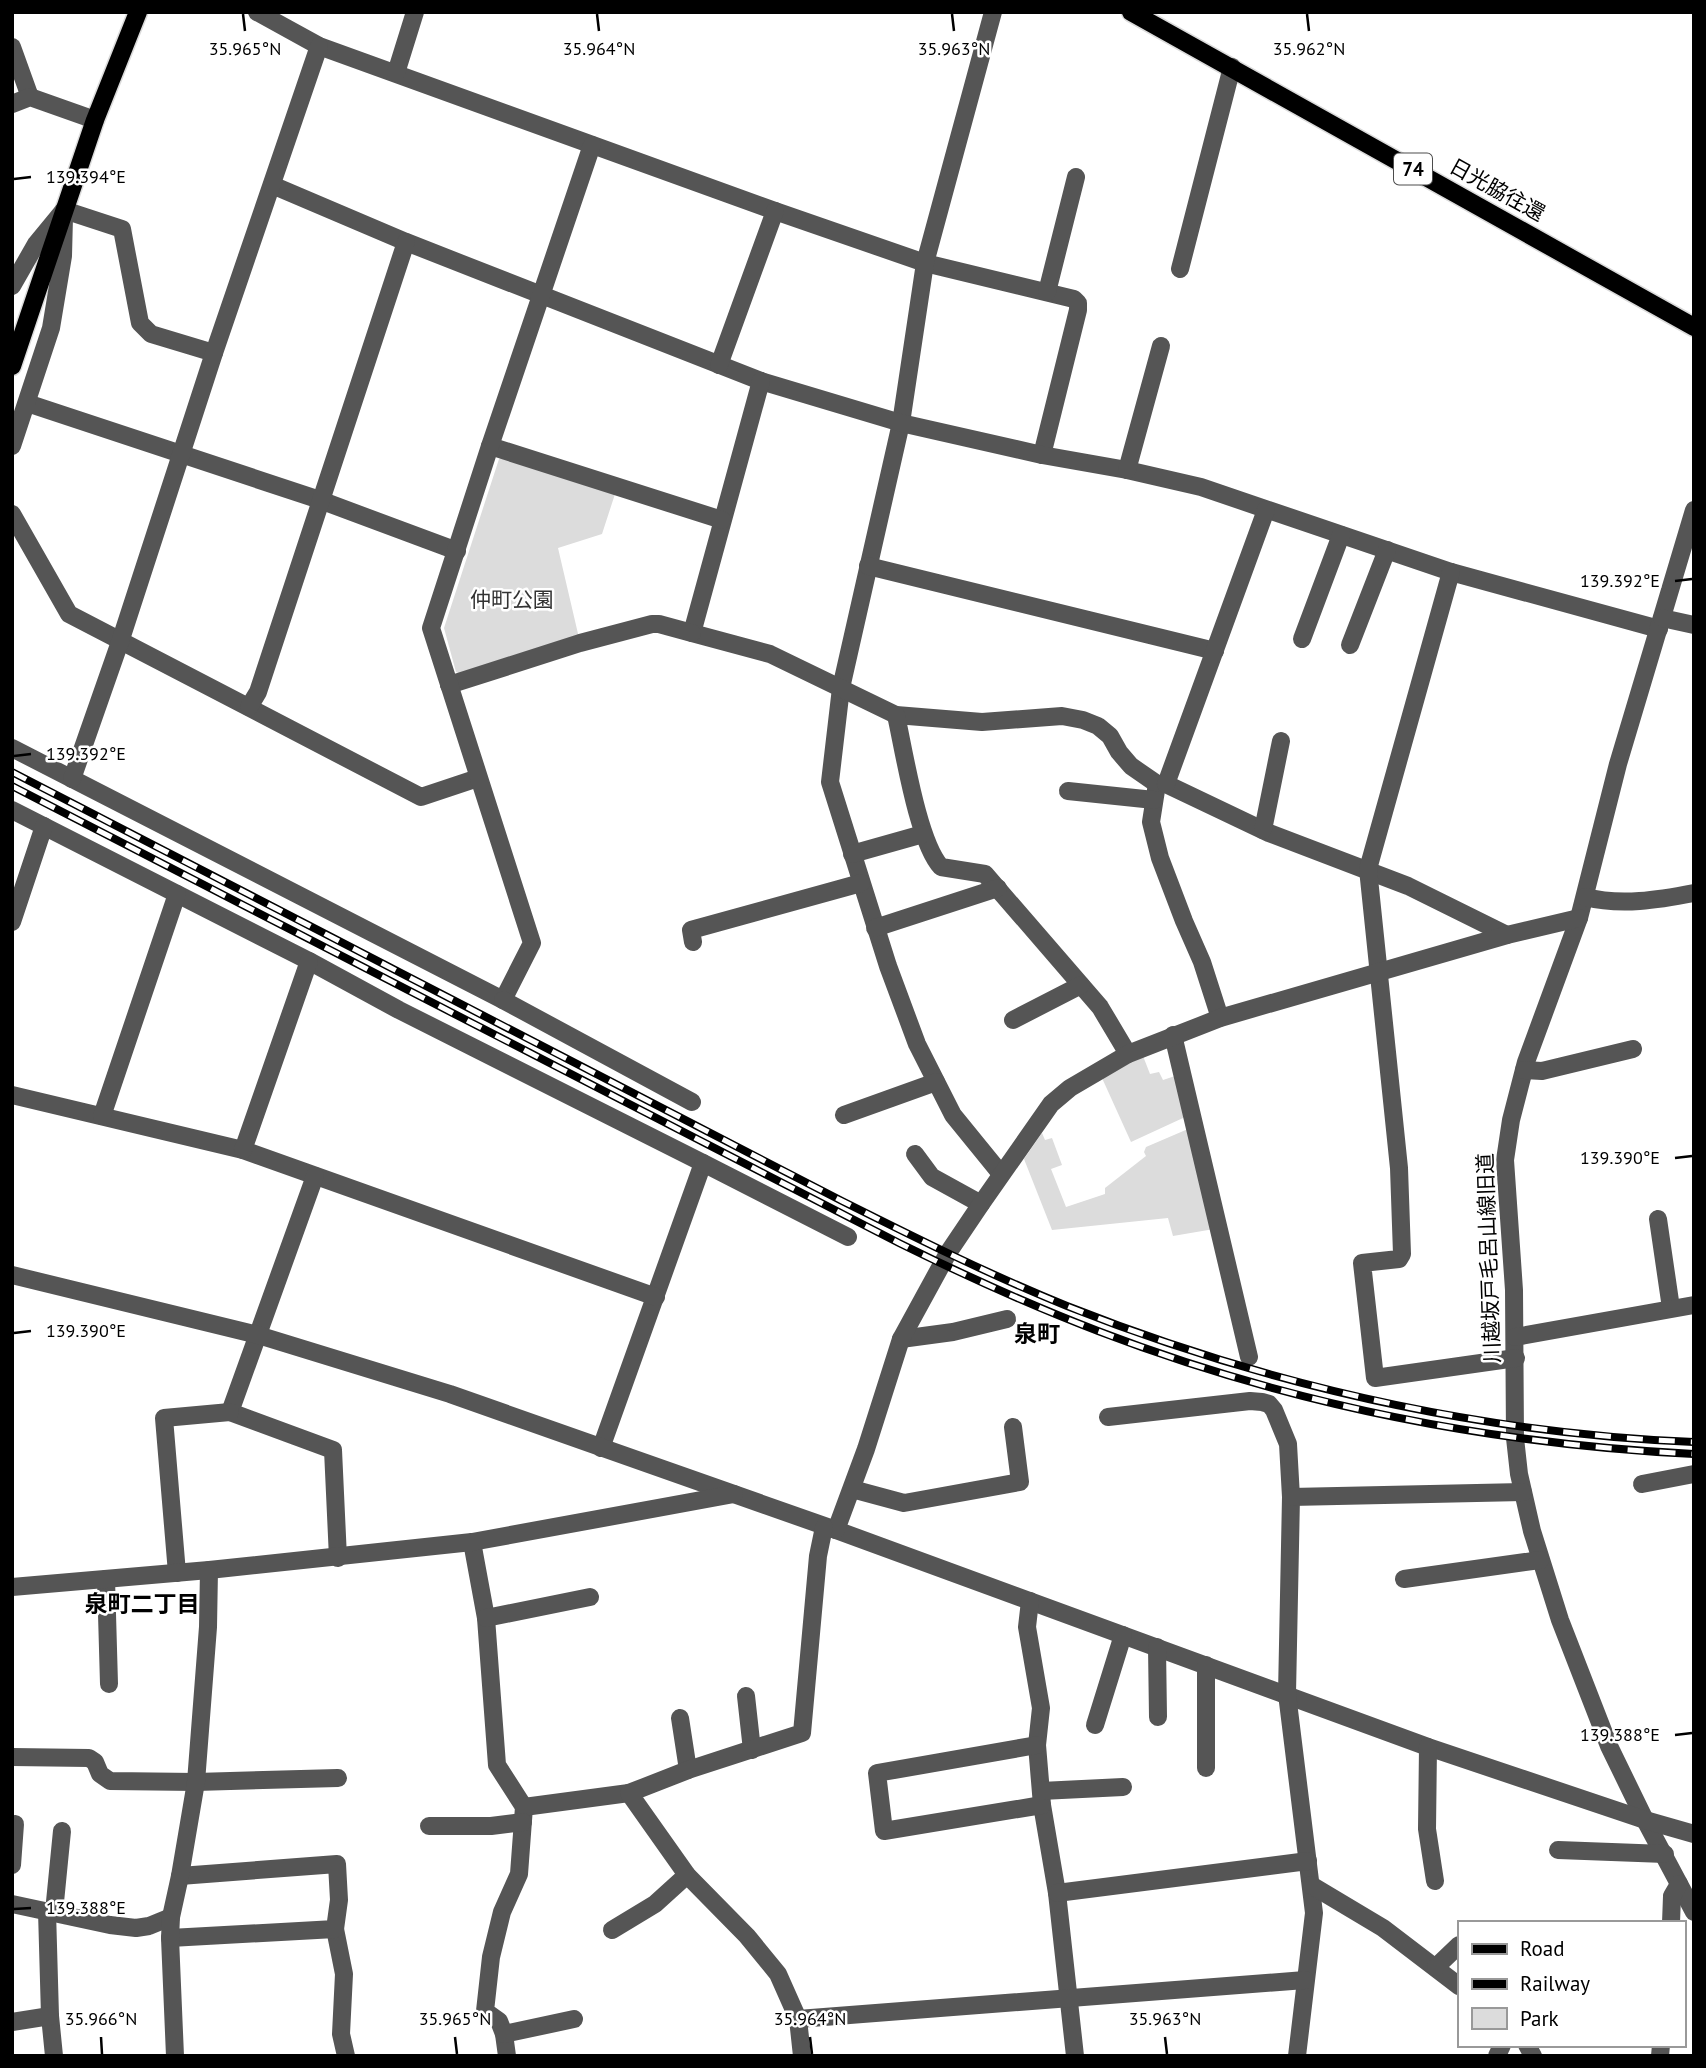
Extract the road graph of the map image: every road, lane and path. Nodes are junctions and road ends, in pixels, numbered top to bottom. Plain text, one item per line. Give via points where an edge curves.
1 (138, 12) edge
2 (257, 12) edge
3 (415, 12) edge
4 (993, 12) edge
5 (1131, 12) edge
6 (319, 46) junction
7 (12, 47) edge
8 (1232, 68) junction
9 (396, 73) junction
10 (30, 97) junction
11 (12, 104) edge
12 (95, 120) junction
13 (592, 145) junction
14 (1076, 177) dead end
15 (272, 185) junction
16 (64, 210) junction
17 (775, 211) junction
18 (406, 242) junction
19 (925, 263) junction
20 (1180, 269) dead end
21 (12, 286) edge
22 (1047, 292) junction
23 (542, 295) junction
24 (1694, 327) edge
25 (1161, 346) dead end
26 (214, 353) junction
27 (719, 365) junction
28 (12, 366) edge
29 (761, 381) junction
30 (27, 403) junction
31 (901, 423) junction
32 (12, 446) edge
33 (489, 446) junction
34 (182, 454) junction
35 (1042, 455) junction
36 (1128, 470) junction
37 (320, 500) junction
38 (1266, 509) junction
39 (1694, 510) edge
40 (12, 514) edge
41 (722, 520) junction
42 (1341, 535) junction
43 (1387, 550) junction
44 (457, 551) junction
45 (868, 566) junction
46 (1451, 572) junction
47 (1660, 623) junction
48 (1694, 625) edge
49 (692, 633) junction
50 (121, 639) junction
51 (1302, 639) dead end
52 (1350, 645) dead end
53 (1215, 652) junction
54 (449, 685) junction
55 (841, 688) junction
56 (249, 707) junction
57 (896, 715) junction
58 (1281, 741) dead end
59 (12, 748) edge
60 (478, 778) junction
61 (72, 779) junction
62 (1159, 789) junction
63 (1068, 791) dead end
64 (12, 810) edge
65 (44, 827) junction
66 (1262, 830) junction
67 (923, 834) junction
68 (852, 854) junction
69 (1368, 869) junction
70 (861, 883) junction
71 (998, 888) junction
72 (177, 894) junction
73 (1585, 897) junction
74 (1693, 900) edge
75 (1579, 918) junction
76 (12, 922) edge
77 (876, 928) junction
78 (1507, 935) junction
79 (693, 942) dead end
80 (309, 961) junction
81 (1379, 974) junction
82 (1081, 985) junction
83 (503, 1000) junction
84 (1220, 1018) junction
85 (1013, 1020) dead end
86 (1173, 1035) junction
87 (1633, 1049) dead end
88 (1128, 1054) junction
89 (1524, 1070) junction
90 (936, 1082) junction
91 (12, 1095) edge
92 (692, 1102) dead end
93 (844, 1115) dead end
94 (102, 1116) junction
95 (243, 1150) junction
96 (915, 1154) dead end
97 (703, 1163) junction
98 (1001, 1174) junction
99 (315, 1176) junction
100 (981, 1204) junction
101 (1658, 1219) dead end
102 (848, 1237) dead end
103 (12, 1275) edge
104 (656, 1297) junction
105 (1694, 1305) edge
106 (1671, 1308) junction
107 (1007, 1319) dead end
108 (258, 1335) junction
109 (1516, 1337) junction
110 (901, 1339) junction
111 (1250, 1357) dead end
112 (1516, 1358) junction
113 (230, 1412) junction
114 (1108, 1417) dead end
115 (1013, 1427) dead end
116 (601, 1448) junction
117 (1694, 1474) edge
118 (1642, 1484) dead end
119 (852, 1489) junction
120 (1523, 1492) junction
121 (735, 1494) junction
122 (1291, 1497) junction
123 (830, 1528) junction
124 (472, 1542) junction
125 (338, 1558) junction
126 (1540, 1560) junction
127 (209, 1570) junction
128 (177, 1573) junction
129 (106, 1579) junction
130 (1404, 1579) dead end
131 (12, 1587) edge
132 (590, 1597) dead end
133 (1030, 1601) junction
134 (486, 1618) junction
135 (1123, 1635) junction
136 (1157, 1647) junction
137 (1206, 1665) junction
138 (109, 1684) dead end
139 (1287, 1694) junction
140 (746, 1696) dead end
141 (1158, 1717) dead end
142 (680, 1718) dead end
143 (1095, 1726) dead end
144 (1037, 1745) junction
145 (1428, 1747) junction
146 (751, 1750) junction
147 (12, 1757) edge
148 (1206, 1768) dead end
149 (688, 1770) junction
150 (338, 1777) dead end
151 (196, 1782) junction
152 (1123, 1787) dead end
153 (629, 1793) junction
154 (1042, 1798) junction
155 (524, 1814) junction
156 (1645, 1820) junction
157 (15, 1825) dead end
158 (429, 1826) dead end
159 (62, 1831) dead end
160 (1694, 1834) edge
161 (1558, 1850) dead end
162 (1665, 1854) junction
163 (1308, 1861) junction
164 (12, 1865) edge
165 (687, 1875) junction
166 (180, 1876) junction
167 (1435, 1881) dead end
168 (1679, 1884) junction
169 (1311, 1885) junction
170 (1057, 1894) junction
171 (12, 1904) edge
172 (50, 1912) junction
173 (1694, 1912) edge
174 (171, 1917) junction
175 (1671, 1921) edge
176 (335, 1929) junction
177 (612, 1930) dead end
178 (170, 1938) junction
179 (1458, 1946) edge
180 (1436, 1967) junction
181 (1305, 1980) junction
182 (1458, 1985) edge
183 (1068, 1999) junction
184 (50, 2016) junction
185 (574, 2019) dead end
186 (798, 2019) junction
187 (12, 2022) edge
188 (504, 2034) junction
189 (54, 2056) edge
190 (175, 2056) edge
191 (346, 2056) edge
192 (507, 2056) edge
193 (802, 2056) edge
194 (1075, 2056) edge
195 (1297, 2056) edge

1 - 12 main road
2 - 6 street
3 - 9 street
4 - 19 street
5 - 8 main road, 日光脇往還 / 74
6 - 9 street
6 - 15 street
7 - 10 street
8 - 20 street
8 - 24 main road, 日光脇往還 / 74
9 - 13 street
10 - 11 street
10 - 12 street
12 - 16 main road
13 - 17 street
13 - 23 street
14 - 22 street
15 - 18 street
15 - 26 street
16 - 21 street via 36,244
16 - 26 street via 122,229 140,323 152,334
16 - 28 main road
16 - 30 street via 64,256 51,328
17 - 19 street
17 - 27 street
18 - 23 street
18 - 37 street
19 - 22 street
19 - 31 street
22 - 35 street via 1078,303
23 - 27 street
23 - 33 street
25 - 36 street
26 - 34 street
27 - 29 street
29 - 31 street
29 - 41 street
30 - 32 street
30 - 34 street
31 - 35 street
31 - 45 street
33 - 41 street
33 - 44 street
34 - 37 street
34 - 50 street
35 - 36 street
36 - 38 street
37 - 44 street
37 - 56 street via 258,692
38 - 42 street
38 - 53 street
39 - 47 street, 川越坂戸毛呂山線旧道
40 - 50 street via 69,614
41 - 49 street
42 - 43 street
42 - 51 street
43 - 46 street
43 - 52 street
44 - 54 street via 431,628
45 - 53 street
45 - 55 street
46 - 47 street
46 - 69 street
47 - 48 street
47 - 73 street, 川越坂戸毛呂山線旧道
49 - 54 street via 652,624
49 - 55 street via 770,654
50 - 56 street
50 - 61 street
53 - 62 street
54 - 60 street
55 - 57 street
55 - 68 street via 830,782
56 - 60 street via 421,797
57 - 62 street via 982,722 1062,716 1083,720 1110,736 1131,766
57 - 67 street
58 - 66 street
59 - 61 street
60 - 83 street via 531,943
61 - 83 street
62 - 63 street
62 - 66 street
62 - 84 street via 1151,822 1160,858
64 - 65 street
65 - 72 street
65 - 76 street
66 - 69 street
67 - 68 street
67 - 71 street via 941,867 985,874
68 - 70 street
69 - 78 street
69 - 81 street
70 - 77 street
70 - 79 street via 691,930
71 - 77 street
71 - 82 street
72 - 80 street
72 - 94 street
73 - 74 street via 1638,902
73 - 75 street, 川越坂戸毛呂山線旧道
75 - 78 street
75 - 89 street, 川越坂戸毛呂山線旧道
77 - 90 street via 917,1044
78 - 81 street
80 - 95 street
80 - 97 street
81 - 84 street
81 - 112 street via 1399,1168 1402,1254 1399,1259 1362,1263 1375,1378
82 - 85 street
82 - 88 street
83 - 92 street
84 - 86 street
86 - 88 street
86 - 111 street
87 - 89 street via 1542,1071
88 - 98 street via 1070,1087 1051,1104
89 - 109 street, 川越坂戸毛呂山線旧道 via 1505,1160
90 - 93 street
90 - 98 street via 953,1115
91 - 94 street
94 - 95 street
95 - 99 street
96 - 100 street via 932,1177
97 - 102 street
97 - 104 street
98 - 100 street
99 - 104 street
99 - 108 street
100 - 110 street
101 - 106 street
103 - 108 street
104 - 116 street
105 - 106 street
106 - 109 street
107 - 110 street
108 - 113 street
108 - 116 street via 450,1394
109 - 112 street, 川越坂戸毛呂山線旧道
110 - 119 street
112 - 120 street, 川越坂戸毛呂山線旧道 via 1515,1438
113 - 125 street via 333,1450
113 - 128 street via 164,1418
114 - 122 street via 1251,1401 1269,1404 1288,1444
115 - 119 street via 1020,1482 904,1503
116 - 121 street
117 - 118 street
119 - 123 street
120 - 122 street
120 - 126 street, 川越坂戸毛呂山線旧道
121 - 123 street
121 - 124 street
122 - 139 street
123 - 133 street
123 - 146 street via 818,1556 802,1733
124 - 125 street
124 - 134 street
125 - 127 street
126 - 130 street
126 - 156 street, 川越坂戸毛呂山線旧道 via 1593,1709
127 - 128 street
127 - 151 street
128 - 129 street
129 - 131 street
129 - 138 street
132 - 134 street
133 - 135 street
133 - 144 street via 1027,1627 1041,1708
134 - 155 street via 497,1765
135 - 136 street
135 - 143 street
136 - 137 street
136 - 141 street
137 - 139 street
137 - 148 street
139 - 145 street
139 - 163 street
140 - 146 street
142 - 149 street
144 - 154 street
144 - 154 street via 877,1773 884,1831
145 - 156 street
145 - 167 street via 1427,1829
146 - 149 street
147 - 151 street via 89,1758 110,1781
149 - 153 street
150 - 151 street
151 - 166 street
152 - 154 street
153 - 155 street
153 - 165 street
154 - 170 street
155 - 158 street via 491,1825
155 - 188 street via 519,1874 502,1912 485,2011 499,2021
156 - 160 street
156 - 162 street, 川越坂戸毛呂山線旧道
157 - 164 street
159 - 172 street
161 - 162 street
162 - 168 street, 川越坂戸毛呂山線旧道
163 - 169 street
163 - 170 street
165 - 177 street via 655,1904
165 - 186 street via 778,1974
166 - 174 street
166 - 176 street via 337,1864 340,1900
168 - 173 street, 川越坂戸毛呂山線旧道
168 - 175 street via 1672,1896
169 - 180 street via 1383,1928
169 - 181 street via 1314,1913
170 - 183 street
171 - 172 street
172 - 174 street via 136,1928
172 - 184 street
174 - 178 street
176 - 178 street
176 - 191 street via 344,1974 341,2034
178 - 190 street
179 - 180 street
180 - 182 street
181 - 183 street
181 - 195 street
183 - 186 street
183 - 194 street
184 - 187 street
184 - 189 street
185 - 188 street
186 - 193 street
188 - 192 street

